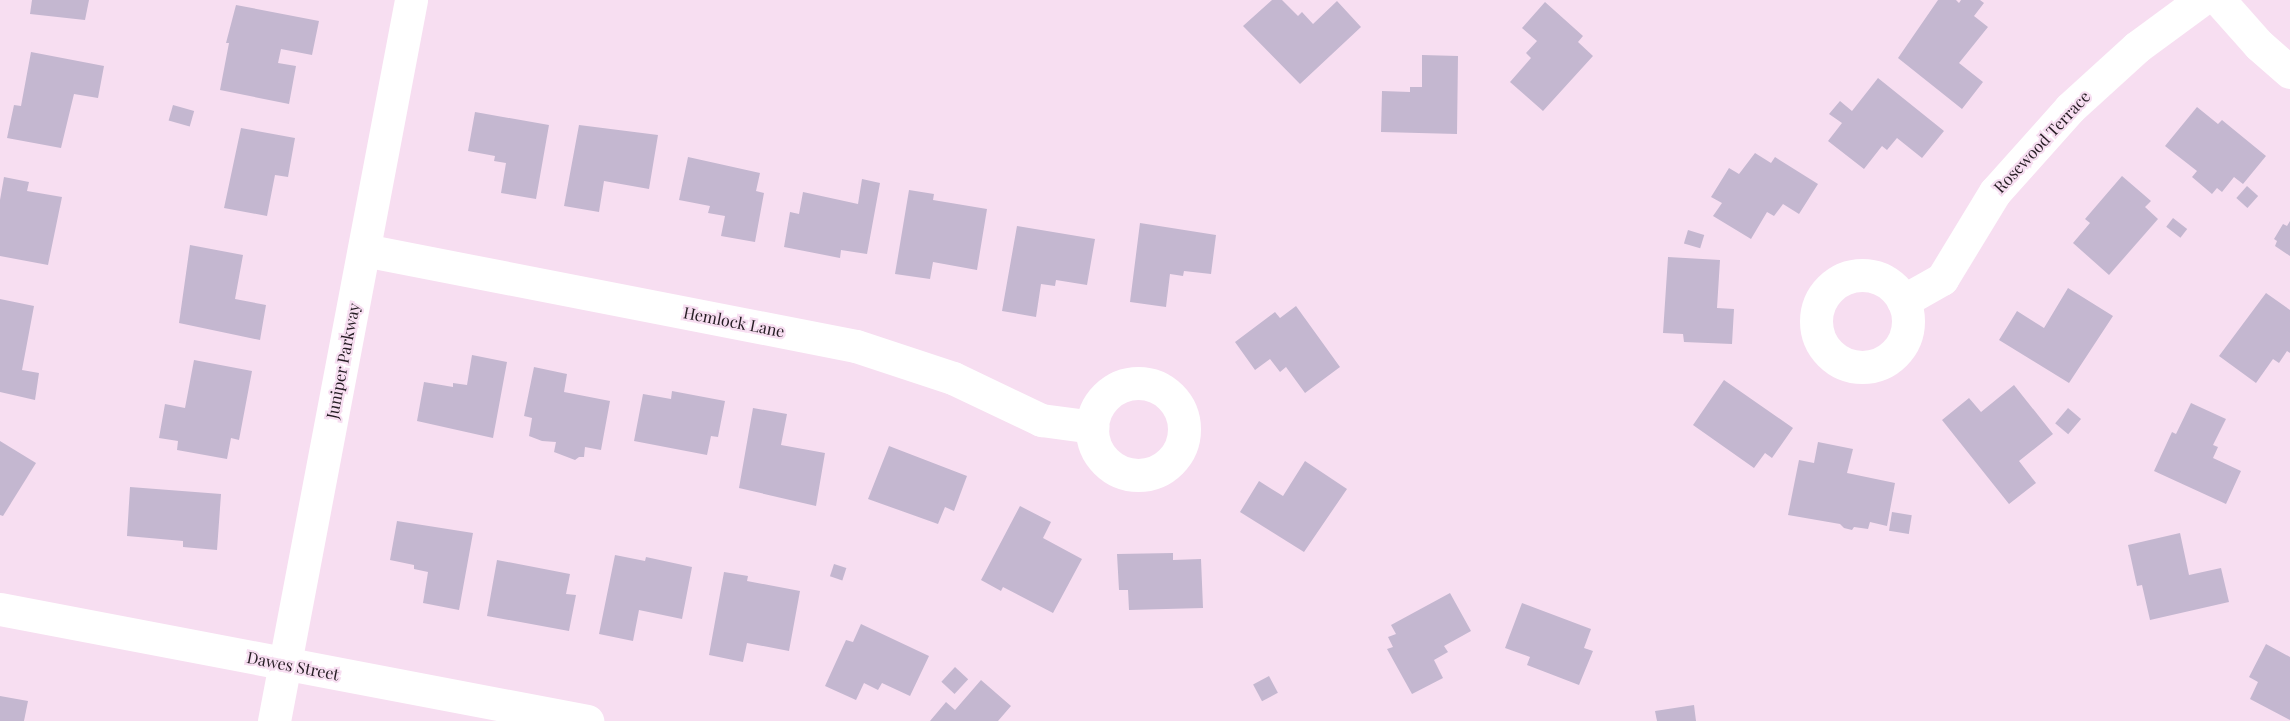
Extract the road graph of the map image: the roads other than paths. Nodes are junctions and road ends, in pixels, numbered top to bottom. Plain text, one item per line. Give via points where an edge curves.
1 (411, 0) edge
2 (2201, 0) edge
3 (2219, 0) edge
4 (2290, 72) edge
5 (364, 250) junction
6 (1903, 301) dead end
7 (1093, 427) dead end
8 (0, 609) edge
9 (284, 664) junction
10 (274, 721) edge
11 (587, 721) edge

1 - 5 street, Juniper Parkway
2 - 6 street, Rosewood Terrace via 2137,47 2070,108 1995,192 1942,279
3 - 4 street via 2259,45
5 - 7 street, Hemlock Lane via 856,346 953,378 1041,420
5 - 9 street, Juniper Parkway
8 - 9 street, Dawes Street
9 - 10 street, Juniper Parkway
9 - 11 street, Dawes Street

